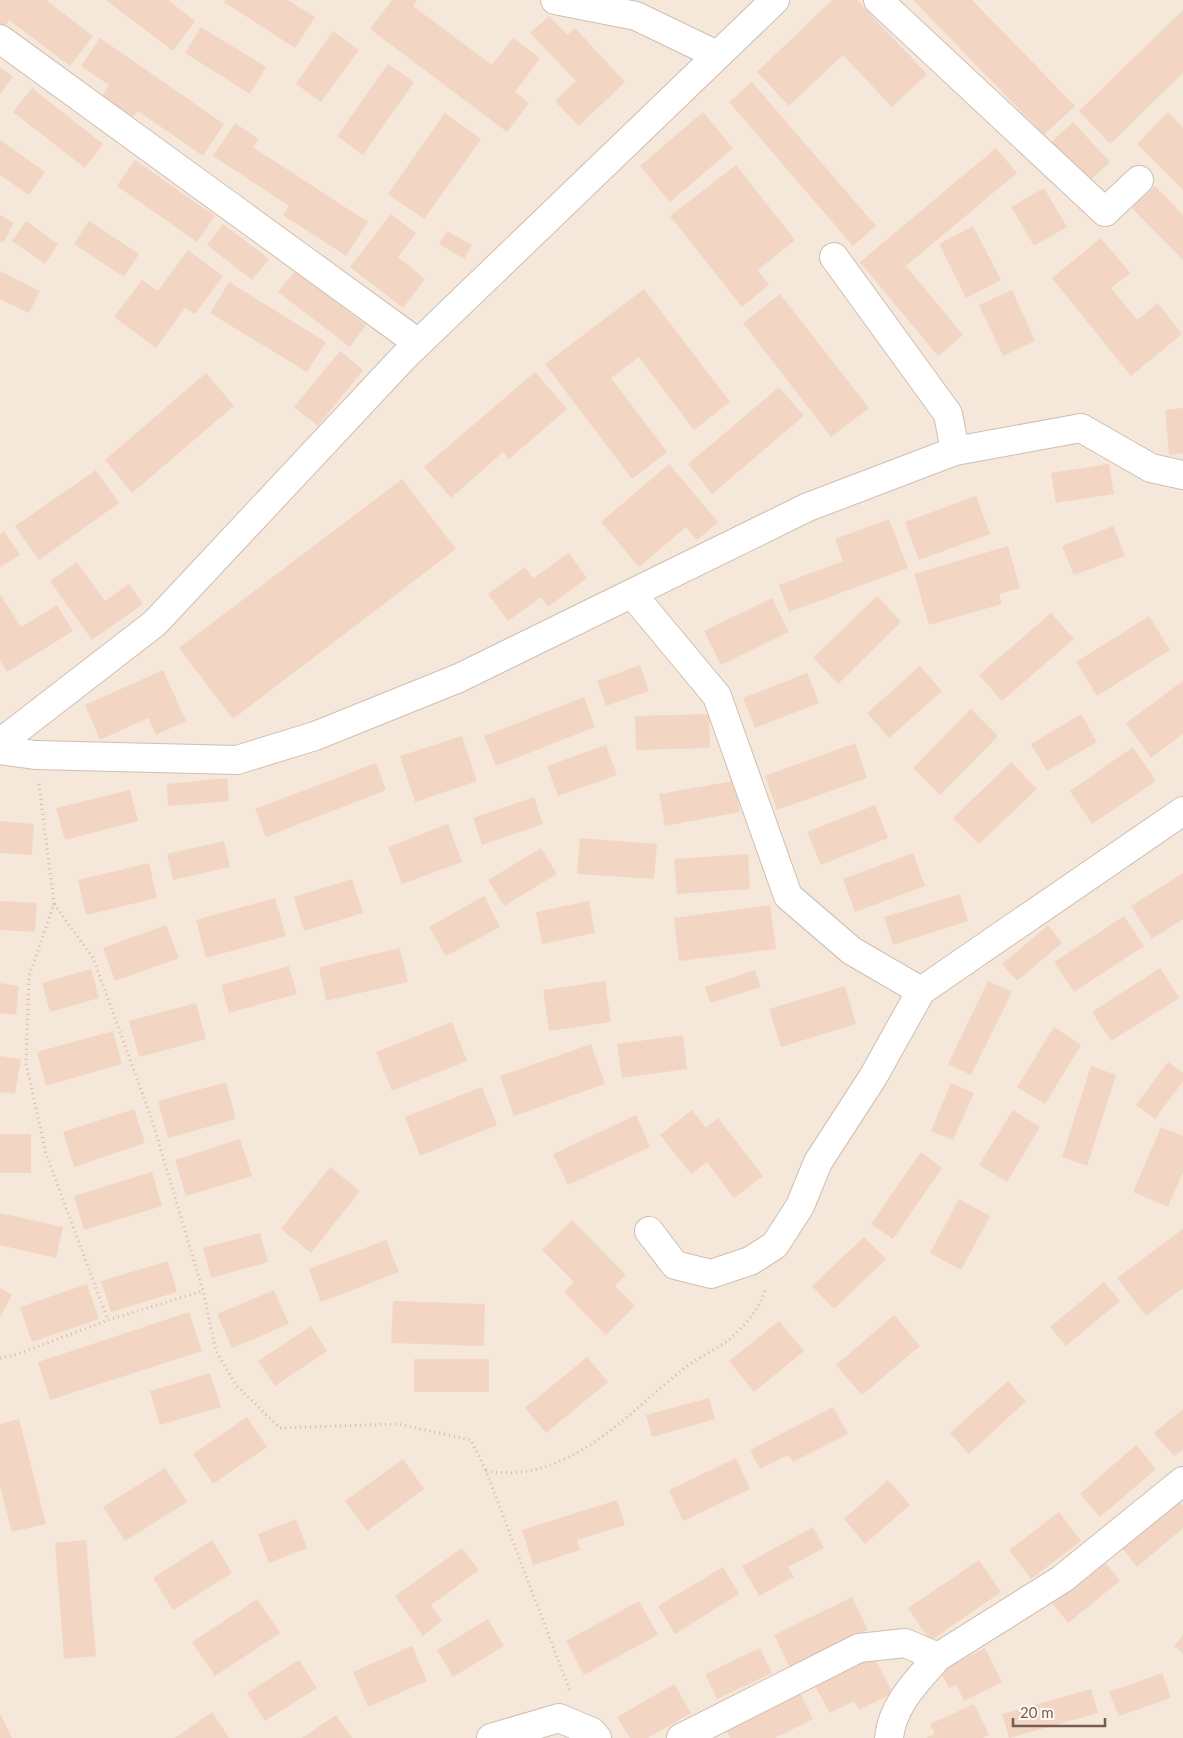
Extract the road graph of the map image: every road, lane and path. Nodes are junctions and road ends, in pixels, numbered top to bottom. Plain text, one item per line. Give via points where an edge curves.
1 (556, 0) edge
2 (775, 0) edge
3 (878, 0) edge
4 (0, 40) edge
5 (717, 55) junction
6 (1139, 180) dead end
7 (834, 257) dead end
8 (418, 343) junction
9 (955, 451) junction
10 (1183, 475) edge
11 (633, 594) junction
12 (0, 744) edge
13 (0, 750) edge
14 (35, 755) junction
15 (1183, 811) edge
16 (54, 904) junction
17 (921, 990) junction
18 (649, 1231) dead end
19 (775, 1245) junction
20 (203, 1291) junction
21 (108, 1320) junction
22 (0, 1358) edge
23 (486, 1471) junction
24 (1183, 1481) edge
25 (938, 1657) junction
26 (595, 1735) edge
27 (491, 1738) edge
28 (681, 1738) edge
29 (889, 1738) edge

1 - 5 street via 636,16
2 - 5 street
3 - 6 street via 1105,212
4 - 8 street
5 - 8 street
7 - 9 street via 948,414
8 - 12 street via 155,622
9 - 10 street via 1082,428 1150,468
9 - 11 street via 808,507
11 - 14 street via 459,678 315,736 237,760
11 - 17 street via 718,696 788,896 852,951
13 - 14 street
14 - 16 path
15 - 17 street
16 - 20 path via 93,958 151,1117
16 - 21 path via 29,976 26,1063 46,1154
17 - 19 street via 873,1077 818,1162 800,1206
18 - 19 street via 675,1265 711,1274 750,1261
19 - 23 path via 762,1304 732,1337 683,1369 623,1420 562,1460 535,1470 506,1474
20 - 21 path
20 - 23 path via 216,1351 236,1385 280,1428 398,1424 471,1440
21 - 22 path
23 - 26 path via 564,1680
24 - 25 street via 1062,1579
25 - 28 street via 905,1643 859,1648
25 - 29 street via 905,1696 890,1726
26 - 27 street via 560,1718

